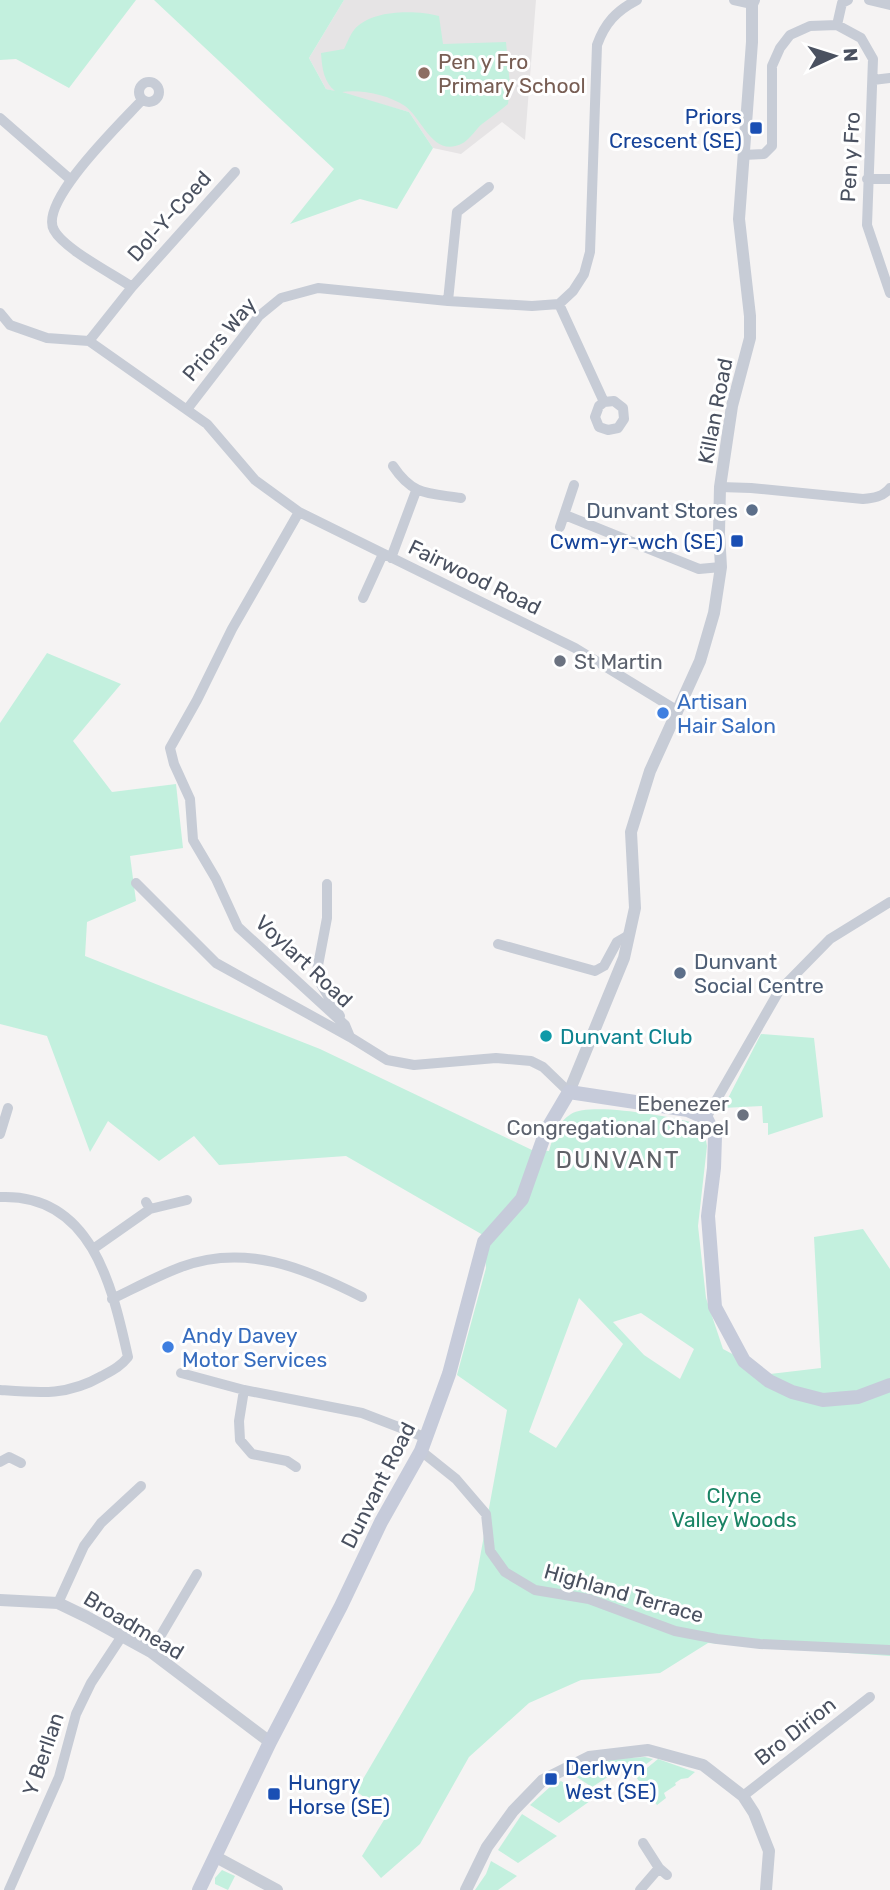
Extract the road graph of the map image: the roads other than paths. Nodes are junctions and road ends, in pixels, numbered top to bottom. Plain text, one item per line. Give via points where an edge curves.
1 (637, 0) edge
2 (734, 0) edge
3 (848, 0) edge
4 (869, 0) edge
5 (753, 2) edge
6 (890, 5) edge
7 (837, 25) junction
8 (890, 78) edge
9 (873, 80) junction
10 (142, 100) dead end
11 (0, 118) edge
12 (743, 155) junction
13 (235, 172) dead end
14 (867, 179) junction
15 (890, 179) edge
16 (71, 180) junction
17 (489, 187) dead end
18 (132, 287) junction
19 (890, 291) edge
20 (448, 301) junction
21 (559, 304) junction
22 (0, 313) edge
23 (89, 341) junction
24 (604, 402) dead end
25 (188, 408) junction
26 (393, 466) dead end
27 (574, 485) dead end
28 (720, 487) junction
29 (890, 488) edge
30 (416, 491) junction
31 (461, 498) dead end
32 (299, 512) junction
33 (565, 514) junction
34 (560, 527) dead end
35 (387, 556) junction
36 (721, 567) junction
37 (363, 598) dead end
38 (678, 711) junction
39 (136, 883) dead end
40 (327, 884) dead end
41 (890, 902) edge
42 (629, 935) junction
43 (498, 944) dead end
44 (345, 1025) junction
45 (350, 1037) junction
46 (569, 1092) junction
47 (9, 1106) dead end
48 (706, 1118) junction
49 (0, 1134) edge
50 (0, 1197) edge
51 (187, 1200) dead end
52 (93, 1249) junction
53 (341, 1287) junction
54 (362, 1297) dead end
55 (337, 1298) dead end
56 (112, 1299) junction
57 (181, 1373) dead end
58 (889, 1386) edge
59 (0, 1390) edge
60 (244, 1390) junction
61 (424, 1445) junction
62 (288, 1447) dead end
63 (0, 1462) edge
64 (21, 1463) dead end
65 (140, 1486) dead end
66 (197, 1574) dead end
67 (0, 1600) edge
68 (58, 1603) junction
69 (122, 1636) junction
70 (890, 1650) edge
71 (150, 1652) junction
72 (870, 1697) dead end
73 (270, 1742) junction
74 (743, 1796) junction
75 (643, 1843) dead end
76 (216, 1857) junction
77 (9, 1890) edge
78 (199, 1890) edge
79 (277, 1890) edge
80 (466, 1890) edge
81 (640, 1890) edge
82 (766, 1890) edge

1 - 21 street via 604,26 597,46 590,252 584,274
2 - 5 street
3 - 7 street via 842,3
4 - 6 street
5 - 12 street, Killan Road
7 - 9 street, Pen y Fro via 862,38 873,59
7 - 12 street via 810,26 790,36 780,48 772,66 772,146 764,154
8 - 9 street
9 - 14 street, Pen y Fro
10 - 16 street, Dol-Y-Coed
11 - 16 street
12 - 28 street, Killan Road via 739,219 750,338 732,406
13 - 18 street, Dol-Y-Coed
14 - 15 street
14 - 19 street, Pen y Fro via 867,225
16 - 18 street, Dol-Y-Coed via 52,213 52,228 62,242
17 - 20 street via 457,212
18 - 23 street, Dol-Y-Coed
20 - 21 street, Priors Way
20 - 25 street, Priors Way via 318,288 281,298 259,316
21 - 24 street
22 - 23 street via 10,325 47,338
23 - 25 street, Fairwood Road
25 - 32 street, Fairwood Road via 255,480
26 - 30 street
27 - 33 street
28 - 29 street via 863,499
28 - 36 street, Killan Road
30 - 31 street
30 - 35 street
32 - 35 street, Fairwood Road
32 - 44 street, Voylart Road via 170,748 190,799 193,840 238,927
33 - 34 street
33 - 36 street via 699,569
35 - 37 street
35 - 38 street, Fairwood Road via 575,648
36 - 38 street, Killan Road via 700,661
38 - 42 street, Killan Road via 650,771 631,832 635,908
39 - 45 street via 216,963
40 - 44 street via 327,918 316,976
41 - 48 street via 830,939 779,991
42 - 43 street via 617,942 604,966 595,971
42 - 46 street, Killan Road via 624,958
44 - 45 street, Voylart Road
45 - 46 street, Voylart Road via 387,1060 414,1065 496,1058 531,1061
46 - 48 main road via 688,1110
46 - 61 main road, Dunvant Road via 547,1131 522,1199 484,1242 449,1374
47 - 49 street
48 - 58 main road via 715,1136 708,1216 715,1307 744,1361 769,1381 823,1400 858,1397
50 - 52 street via 21,1196 63,1213
51 - 52 street via 148,1206
52 - 56 street
53 - 54 street
53 - 55 street
53 - 56 street via 303,1269 260,1258 217,1258 182,1266
56 - 59 street via 128,1357 121,1366 68,1392
57 - 60 street, Highland Terrace
60 - 61 street, Highland Terrace via 362,1413
60 - 62 street via 240,1440 252,1454 291,1464
61 - 70 street, Highland Terrace via 486,1514 490,1551 505,1572 535,1590 589,1599 675,1631 717,1639
61 - 73 main road, Dunvant Road
63 - 64 street via 9,1457
65 - 68 street via 84,1546
66 - 71 street
67 - 68 street, Broadmead
68 - 69 street, Broadmead
69 - 71 street, Broadmead
69 - 77 street, Y Berllan via 76,1714 59,1777
71 - 73 street, Broadmead
72 - 74 street, Bro Dirion
73 - 76 main road, Dunvant Road
74 - 80 street via 703,1765 648,1750 589,1757 543,1780 513,1811 487,1847
74 - 82 street via 769,1851
75 - 81 street via 663,1872
76 - 78 main road, Dunvant Road
76 - 79 street

